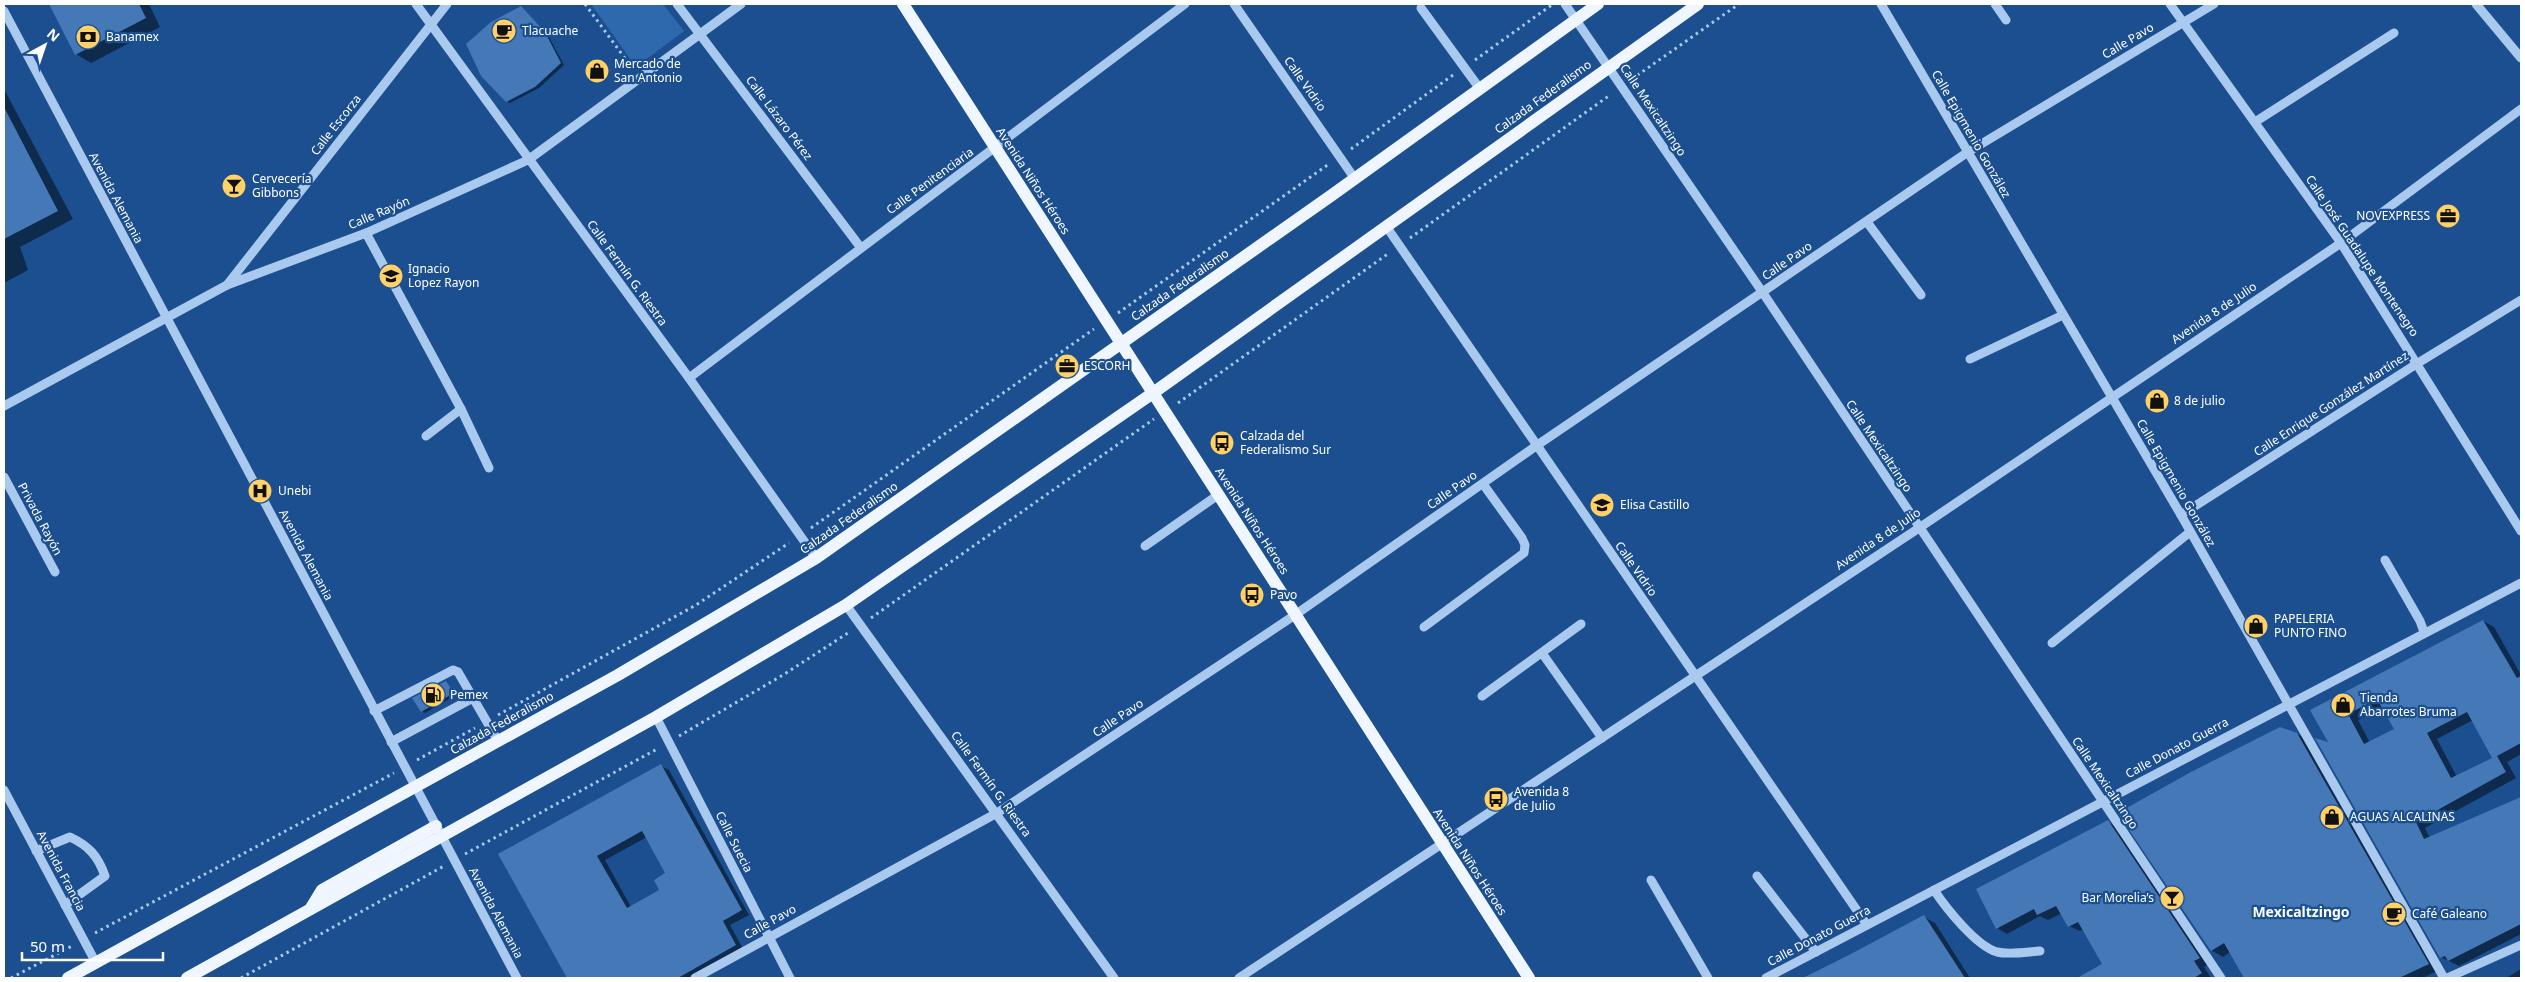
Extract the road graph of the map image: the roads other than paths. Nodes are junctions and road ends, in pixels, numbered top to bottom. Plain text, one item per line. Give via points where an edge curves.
1 (416, 4) edge
2 (447, 4) edge
3 (678, 4) edge
4 (741, 4) edge
5 (903, 4) edge
6 (1185, 4) edge
7 (1234, 4) edge
8 (1565, 4) edge
9 (1598, 4) edge
10 (1698, 4) edge
11 (1880, 4) edge
12 (1995, 4) edge
13 (2170, 4) edge
14 (2214, 4) edge
15 (2476, 4) edge
16 (1421, 8) dead end
17 (4, 11) edge
18 (1575, 20) junction
19 (2006, 20) dead end
20 (2184, 22) junction
21 (431, 24) junction
22 (2394, 33) dead end
23 (701, 34) junction
24 (2521, 58) edge
25 (1609, 67) junction
26 (1480, 89) junction
27 (2521, 109) edge
28 (2254, 122) junction
29 (996, 148) junction
30 (1968, 152) junction
31 (528, 160) junction
32 (1355, 179) junction
33 (1866, 222) junction
34 (1386, 226) junction
35 (366, 233) junction
36 (2341, 243) junction
37 (861, 248) junction
38 (226, 285) junction
39 (1763, 293) junction
40 (1921, 295) dead end
41 (2521, 300) edge
42 (2063, 315) junction
43 (166, 319) junction
44 (1121, 343) junction
45 (1970, 360) dead end
46 (2418, 363) junction
47 (689, 378) junction
48 (1153, 393) junction
49 (2112, 397) junction
50 (4, 406) edge
51 (461, 410) junction
52 (426, 436) dead end
53 (1536, 446) junction
54 (489, 468) dead end
55 (4, 477) edge
56 (1483, 484) junction
57 (1218, 495) junction
58 (2181, 515) junction
59 (1919, 528) junction
60 (2190, 532) junction
61 (2521, 532) edge
62 (1145, 546) dead end
63 (816, 558) junction
64 (2385, 560) dead end
65 (55, 572) dead end
66 (2521, 583) edge
67 (846, 605) junction
68 (1295, 615) junction
69 (1581, 624) dead end
70 (1424, 627) dead end
71 (2424, 632) junction
72 (2052, 643) dead end
73 (1542, 652) junction
74 (1695, 676) junction
75 (1482, 696) dead end
76 (473, 698) junction
77 (2288, 704) junction
78 (374, 711) junction
79 (656, 717) junction
80 (1602, 738) junction
81 (498, 741) junction
82 (391, 742) junction
83 (414, 787) junction
84 (4, 790) edge
85 (2102, 802) junction
86 (997, 813) junction
87 (439, 832) junction
88 (1442, 844) junction
89 (36, 851) junction
90 (1757, 876) dead end
91 (1651, 880) dead end
92 (1934, 890) junction
93 (65, 905) junction
94 (1867, 925) junction
95 (768, 938) junction
96 (2521, 946) edge
97 (2040, 951) dead end
98 (1816, 952) junction
99 (96, 964) junction
100 (68, 978) edge
101 (187, 978) edge
102 (517, 978) edge
103 (694, 978) edge
104 (790, 978) edge
105 (1114, 978) edge
106 (1239, 978) edge
107 (1529, 978) edge
108 (1708, 978) edge
109 (1766, 978) edge
110 (2221, 978) edge
111 (2446, 978) edge

1 - 21 street, Calle Fermín G. Riestra
2 - 21 street, Calle Escorza
3 - 23 street, Calle Lázaro Pérez
4 - 23 street, Calle Rayón
5 - 29 main road, Avenida Niños Héroes
6 - 29 street, Calle Penitenciaria
7 - 32 street, Calle Vidrio
8 - 18 street, Calle Mexicaltzingo
9 - 18 main road, Calzada Federalismo
10 - 25 main road, Calzada Federalismo
11 - 30 street, Calle Epigmenio González
12 - 19 street
13 - 20 street, Calle José Guadalupe Montenegro
14 - 20 street, Calle Pavo
15 - 24 street
16 - 26 street
17 - 43 street, Avenida Alemania
18 - 25 street, Calle Mexicaltzingo
18 - 26 main road, Calzada Federalismo
20 - 28 street, Calle José Guadalupe Montenegro
20 - 30 street, Calle Pavo
21 - 31 street, Calle Fermín G. Riestra
21 - 38 street, Calle Escorza
22 - 28 street
23 - 31 street, Calle Rayón
23 - 37 street, Calle Lázaro Pérez
25 - 34 main road, Calzada Federalismo
25 - 39 street, Calle Mexicaltzingo
26 - 32 main road, Calzada Federalismo
27 - 36 street, Avenida 8 de Julio
28 - 36 street, Calle José Guadalupe Montenegro
29 - 37 street, Calle Penitenciaria
29 - 44 main road, Avenida Niños Héroes
30 - 33 street, Calle Pavo
30 - 42 street, Calle Epigmenio González
31 - 35 street, Calle Rayón
31 - 47 street, Calle Fermín G. Riestra
32 - 44 main road, Calzada Federalismo
33 - 39 street, Calle Pavo
33 - 40 street
34 - 48 main road, Calzada Federalismo
34 - 53 street, Calle Vidrio
35 - 38 street, Calle Rayón
35 - 51 street
36 - 46 street, Calle José Guadalupe Montenegro
36 - 49 street, Avenida 8 de Julio
37 - 47 street, Calle Penitenciaria
38 - 43 street, Calle Rayón
39 - 53 street, Calle Pavo
39 - 59 street, Calle Mexicaltzingo
41 - 46 street, Calle Enrique González Martínez
42 - 45 street
42 - 49 street, Calle Epigmenio González
43 - 50 street, Calle Rayón
43 - 78 street, Avenida Alemania
44 - 48 main road, Avenida Niños Héroes
44 - 63 main road, Calzada Federalismo
46 - 58 street, Calle Enrique González Martínez
46 - 61 street, Calle José Guadalupe Montenegro
47 - 63 street, Calle Fermín G. Riestra
48 - 57 main road, Avenida Niños Héroes
48 - 67 main road, Calzada Federalismo
49 - 58 street, Calle Epigmenio González
49 - 59 street, Avenida 8 de Julio
51 - 52 street
51 - 54 street
53 - 56 street, Calle Pavo
53 - 74 street, Calle Vidrio
55 - 65 street, Privada Rayón
56 - 68 street, Calle Pavo
56 - 70 street via 1522,538 1524,552
57 - 62 street
57 - 68 main road, Avenida Niños Héroes
58 - 60 street, Calle Epigmenio González
59 - 74 street, Avenida 8 de Julio
59 - 85 street, Calle Mexicaltzingo
60 - 72 street
60 - 77 street, Calle Epigmenio González
63 - 81 main road, Calzada Federalismo via 618,675
64 - 71 street
66 - 71 street, Calle Donato Guerra
67 - 79 main road, Calzada Federalismo
67 - 86 street, Calle Fermín G. Riestra
68 - 86 street, Calle Pavo
68 - 88 main road, Avenida Niños Héroes
69 - 73 street
71 - 77 street, Calle Donato Guerra
73 - 75 street
73 - 80 street
74 - 80 street, Avenida 8 de Julio
74 - 94 street, Calle Vidrio
76 - 78 street via 458,672 453,670
76 - 81 street
76 - 82 street
77 - 85 street, Calle Donato Guerra
77 - 111 street, Calle Epigmenio González
78 - 82 street, Avenida Alemania
79 - 87 main road, Calzada Federalismo
79 - 95 street, Calle Suecia
80 - 88 street, Avenida 8 de Julio
81 - 83 main road, Calzada Federalismo
82 - 83 street, Avenida Alemania
83 - 87 street, Avenida Alemania
83 - 99 main road, Calzada Federalismo
84 - 89 street, Avenida Francia
85 - 92 street, Calle Donato Guerra
85 - 110 street, Calle Mexicaltzingo
86 - 95 street, Calle Pavo
86 - 105 street, Calle Fermín G. Riestra
87 - 101 main road, Calzada Federalismo via 310,910
87 - 102 street, Avenida Alemania
88 - 106 street, Avenida 8 de Julio
88 - 107 main road, Avenida Niños Héroes
89 - 93 street, Avenida Francia
89 - 93 street via 70,838 86,845 100,860 105,876
90 - 98 street
91 - 108 street
92 - 94 street, Calle Donato Guerra
92 - 97 street via 1987,948 2009,953
93 - 99 street, Avenida Francia
94 - 98 street, Calle Donato Guerra
95 - 103 street, Calle Pavo
95 - 104 street, Calle Suecia
96 - 111 street
98 - 109 street, Calle Donato Guerra
99 - 100 main road, Calzada Federalismo

